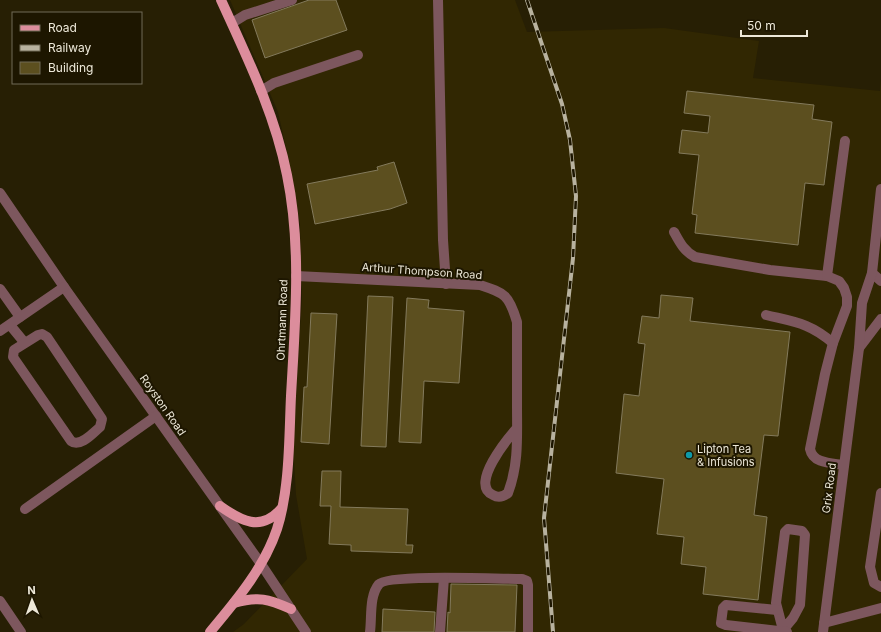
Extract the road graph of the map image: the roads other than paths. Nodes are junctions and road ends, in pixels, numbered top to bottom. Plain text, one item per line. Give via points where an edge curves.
1 (221, 0) edge
2 (292, 0) edge
3 (438, 0) edge
4 (232, 23) junction
5 (358, 55) dead end
6 (261, 91) junction
7 (845, 141) dead end
8 (881, 189) edge
9 (0, 193) edge
10 (674, 232) dead end
11 (872, 273) junction
12 (296, 276) junction
13 (827, 276) junction
14 (881, 281) edge
15 (446, 284) junction
16 (64, 287) junction
17 (0, 289) edge
18 (766, 315) dead end
19 (20, 317) junction
20 (881, 319) edge
21 (10, 325) junction
22 (0, 331) edge
23 (24, 342) junction
24 (833, 343) junction
25 (859, 348) junction
26 (156, 416) junction
27 (517, 428) junction
28 (844, 465) junction
29 (881, 493) edge
30 (220, 506) junction
31 (25, 509) dead end
32 (281, 509) junction
33 (261, 564) junction
34 (444, 578) junction
35 (881, 587) edge
36 (0, 601) edge
37 (234, 603) junction
38 (881, 608) edge
39 (291, 609) junction
40 (777, 610) junction
41 (824, 628) edge
42 (785, 631) edge
43 (21, 632) edge
44 (210, 632) edge
45 (306, 632) edge
46 (370, 632) edge
47 (440, 632) edge
48 (528, 632) edge

1 - 4 main road, Ohrtmann Road
2 - 4 street via 245,15
3 - 15 street
4 - 6 main road, Ohrtmann Road
5 - 6 street via 274,83
6 - 12 main road, Ohrtmann Road via 273,122 287,175
7 - 13 street
8 - 11 street, Grix Road
9 - 16 street, Royston Road
10 - 13 street via 682,246 695,257 770,270
11 - 14 street
11 - 25 street, Grix Road via 862,302
12 - 15 street, Arthur Thompson Road
12 - 32 main road, Ohrtmann Road via 288,464
13 - 24 street via 839,281 847,297 845,315
15 - 27 street, Arthur Thompson Road via 480,285 500,291 513,307 517,322
16 - 19 street
16 - 26 street, Royston Road
17 - 19 street
18 - 24 street via 814,328
19 - 21 street
20 - 25 street, Grix Road
21 - 22 street
21 - 23 street
23 - 23 street via 38,334 47,337 102,419 100,427 79,443 71,441 14,359 14,350
24 - 28 street via 810,449 813,457 819,461
25 - 28 street, Grix Road
26 - 30 street, Royston Road
26 - 31 street
27 - 27 street, Arthur Thompson Road via 488,467 486,485 490,494 494,496 501,497 508,493 514,476
28 - 41 street, Grix Road
29 - 35 street via 870,567 874,582
30 - 32 main road via 243,521 256,523 268,520
30 - 33 street, Royston Road
32 - 33 main road, Ohrtmann Road via 277,529
33 - 37 main road, Ohrtmann Road
33 - 39 street, Royston Road
34 - 46 street via 389,579 380,583 373,598
34 - 47 street
34 - 48 street via 527,581
36 - 43 street
37 - 39 main road via 261,598
37 - 44 main road, Ohrtmann Road
38 - 41 street
39 - 45 street, Royston Road
40 - 42 street
40 - 42 street via 724,605 721,623
40 - 42 street via 785,532 788,529 802,531 805,535 800,605

